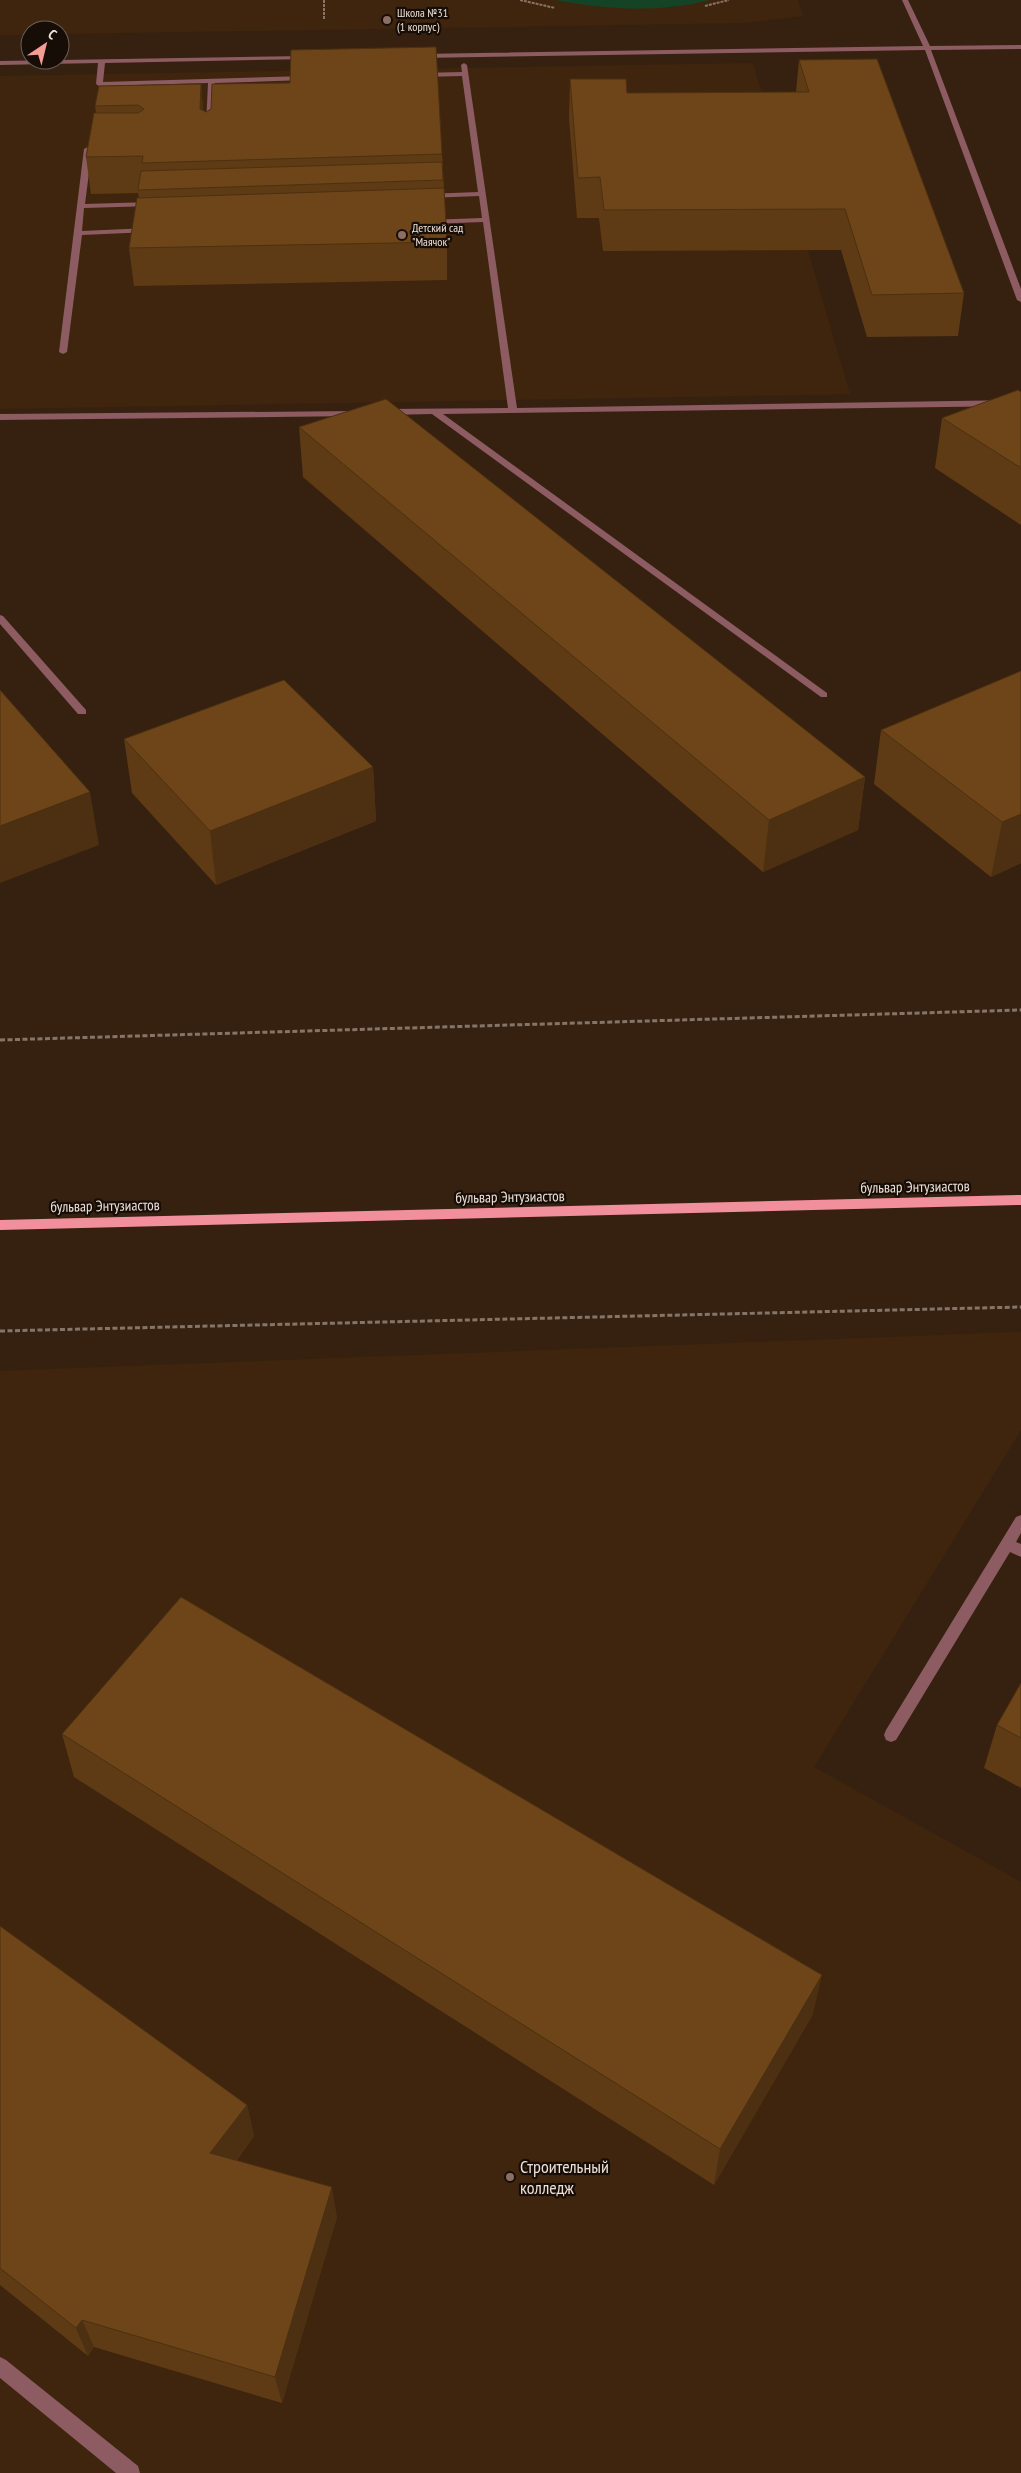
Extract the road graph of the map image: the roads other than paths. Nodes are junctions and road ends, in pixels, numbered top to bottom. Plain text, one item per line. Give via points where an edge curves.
1 (905, 0) edge
2 (1021, 47) edge
3 (927, 48) junction
4 (416, 56) edge
5 (463, 56) junction
6 (313, 58) edge
7 (102, 62) junction
8 (0, 63) edge
9 (465, 74) junction
10 (416, 75) edge
11 (319, 78) edge
12 (212, 81) junction
13 (210, 136) edge
14 (98, 146) edge
15 (483, 194) junction
16 (414, 196) edge
17 (160, 204) edge
18 (81, 206) junction
19 (486, 220) junction
20 (416, 222) edge
21 (158, 230) edge
22 (78, 232) junction
23 (1021, 300) edge
24 (63, 352) dead end
25 (1021, 403) edge
26 (513, 411) junction
27 (375, 412) edge
28 (435, 412) junction
29 (365, 413) edge
30 (0, 417) edge
31 (0, 618) edge
32 (824, 695) dead end
33 (82, 712) dead end
34 (1021, 1200) edge
35 (0, 1225) edge
36 (1021, 1521) edge
37 (1007, 1544) junction
38 (1021, 1551) edge
39 (892, 1736) dead end
40 (0, 2366) edge
41 (131, 2473) edge

1 - 3 lane
2 - 3 lane
3 - 5 lane
3 - 23 lane
4 - 5 lane
5 - 9 lane
6 - 7 lane
7 - 8 lane
7 - 12 lane via 99,84
9 - 10 lane
9 - 15 lane
11 - 12 lane
12 - 13 lane
14 - 18 lane via 89,146
15 - 16 lane
15 - 19 lane
17 - 18 lane
18 - 22 lane
19 - 20 lane
19 - 26 lane
21 - 22 lane
22 - 24 lane
25 - 26 lane
26 - 28 lane
27 - 28 lane
28 - 32 lane
29 - 30 lane
31 - 33 lane
34 - 35 main road, бульвар Энтузиастов
36 - 37 lane
37 - 38 lane
37 - 39 lane
40 - 41 lane

